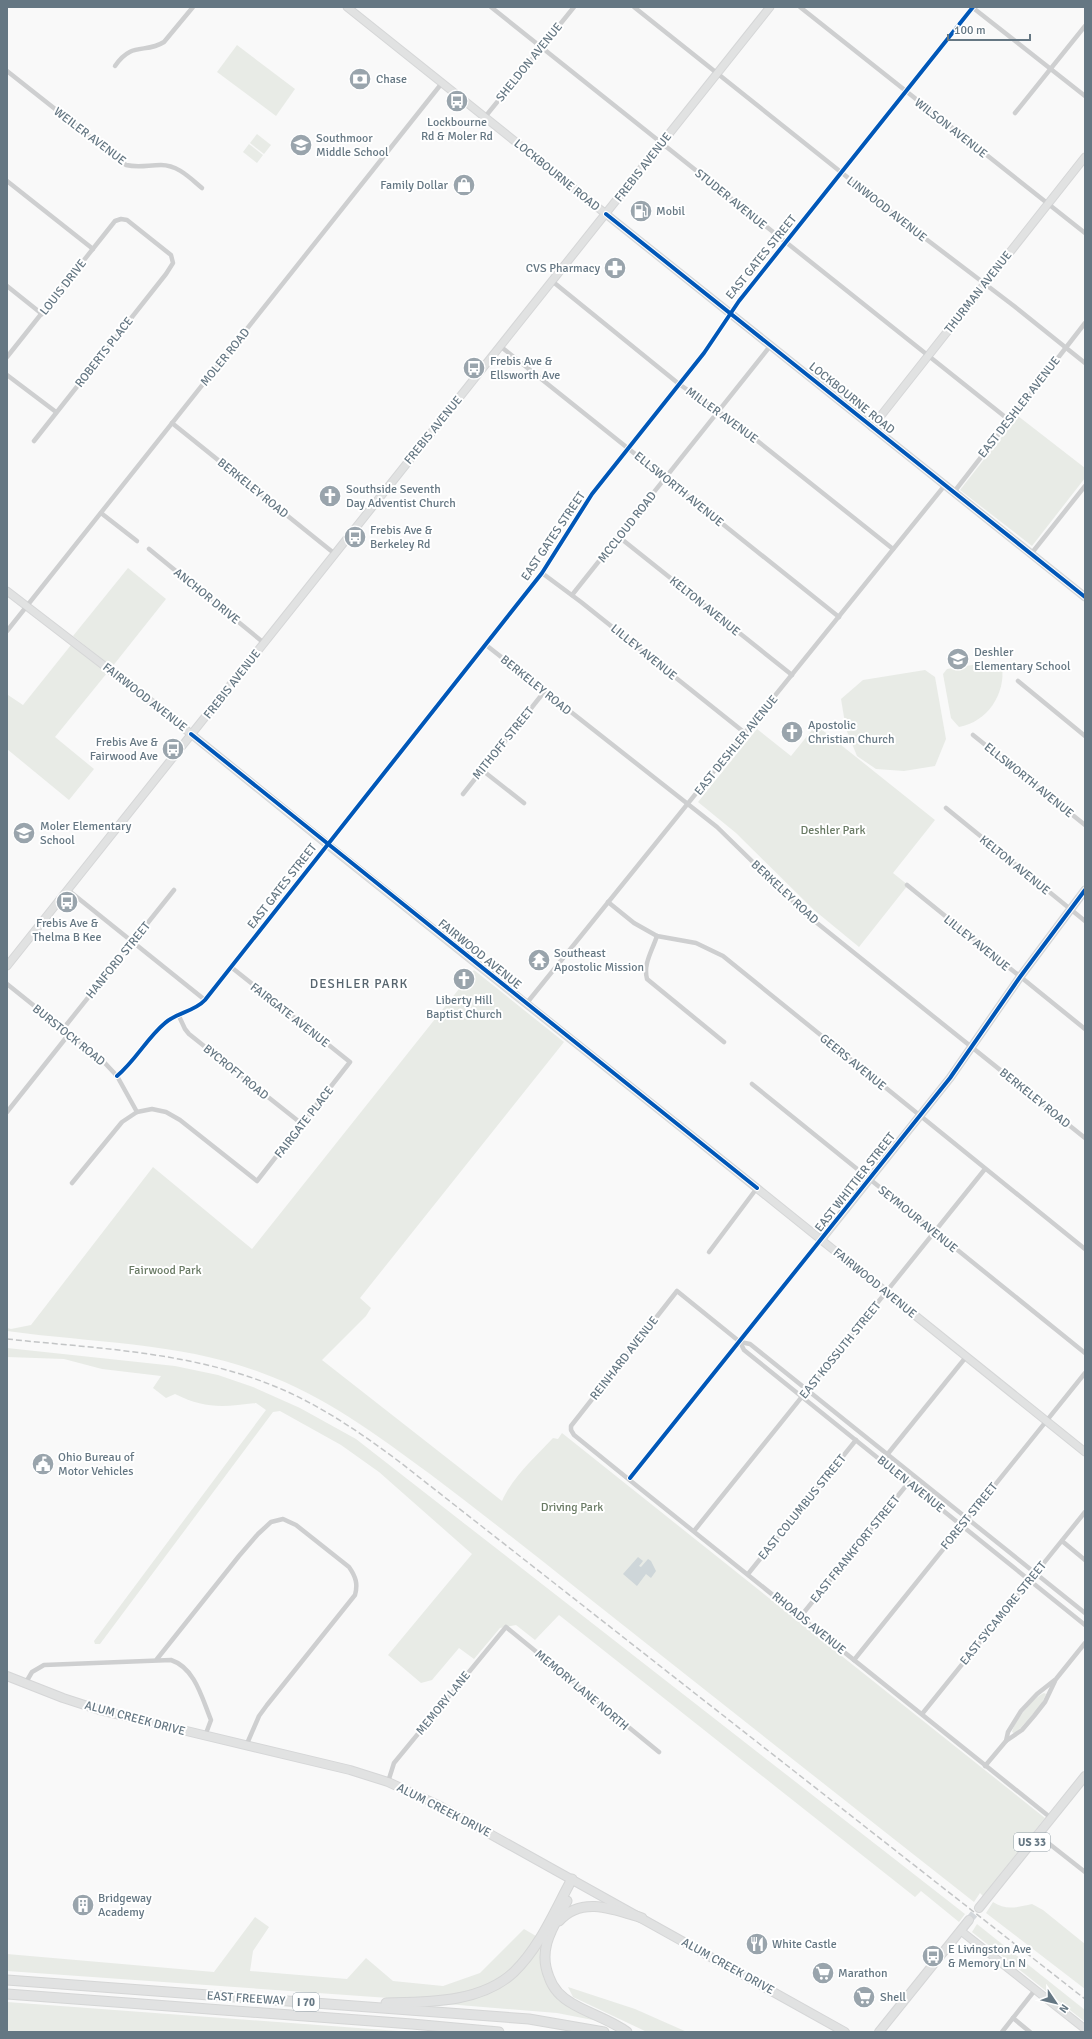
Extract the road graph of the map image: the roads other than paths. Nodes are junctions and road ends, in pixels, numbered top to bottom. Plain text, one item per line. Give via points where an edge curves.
1 (193, 7) edge
2 (347, 7) edge
3 (491, 7) edge
4 (574, 7) edge
5 (634, 7) edge
6 (770, 7) edge
7 (800, 7) edge
8 (972, 7) edge
9 (1085, 26) edge
10 (541, 47) junction
11 (115, 66) dead end
12 (1051, 69) junction
13 (7, 71) edge
14 (717, 73) junction
15 (442, 83) junction
16 (905, 91) junction
17 (1085, 96) edge
18 (1015, 113) dead end
19 (485, 117) junction
20 (662, 143) junction
21 (1085, 157) edge
22 (841, 172) junction
23 (7, 181) edge
24 (202, 188) dead end
25 (1047, 204) junction
26 (606, 214) junction
27 (1085, 233) edge
28 (786, 242) junction
29 (93, 249) junction
30 (173, 262) joint
31 (552, 281) junction
32 (984, 284) junction
33 (7, 286) edge
34 (730, 312) junction
35 (42, 314) junction
36 (1085, 323) edge
37 (771, 345) junction
38 (500, 346) junction
39 (1066, 348) junction
40 (928, 355) junction
41 (7, 357) edge
42 (1085, 363) edge
43 (7, 374) edge
44 (679, 384) junction
45 (719, 411) junction
46 (56, 412) junction
47 (1009, 420) junction
48 (172, 423) junction
49 (872, 427) junction
50 (34, 441) dead end
51 (628, 448) junction
52 (666, 478) junction
53 (945, 485) junction
54 (1085, 486) edge
55 (954, 492) junction
56 (101, 513) junction
57 (619, 537) junction
58 (137, 541) dead end
59 (894, 549) junction
60 (149, 550) dead end
61 (335, 554) junction
62 (1031, 554) junction
63 (542, 573) junction
64 (7, 591) edge
65 (572, 595) junction
66 (1085, 597) edge
67 (26, 606) junction
68 (839, 617) junction
69 (7, 631) edge
70 (264, 643) junction
71 (486, 645) junction
72 (792, 675) junction
73 (1018, 681) dead end
74 (544, 692) junction
75 (745, 733) junction
76 (191, 734) junction
77 (973, 735) dead end
78 (1085, 736) edge
79 (482, 770) junction
80 (463, 794) dead end
81 (524, 803) dead end
82 (687, 805) junction
83 (946, 808) dead end
84 (1085, 825) edge
85 (328, 845) junction
86 (908, 885) dead end
87 (68, 890) junction
88 (174, 890) dead end
89 (1085, 890) edge
90 (608, 902) junction
91 (1069, 909) junction
92 (1085, 921) edge
93 (656, 936) junction
94 (132, 942) junction
95 (7, 966) edge
96 (231, 967) junction
97 (1020, 977) junction
98 (7, 984) edge
99 (205, 1000) junction
100 (526, 1004) junction
101 (178, 1014) junction
102 (63, 1029) junction
103 (1085, 1030) edge
104 (69, 1034) junction
105 (724, 1042) dead end
106 (972, 1048) junction
107 (350, 1062) joint
108 (117, 1076) junction
109 (752, 1084) dead end
110 (7, 1112) edge
111 (137, 1112) junction
112 (920, 1116) junction
113 (302, 1124) junction
114 (1085, 1138) edge
115 (985, 1169) junction
116 (869, 1179) junction
117 (72, 1183) dead end
118 (757, 1188) junction
119 (934, 1232) junction
120 (821, 1240) junction
121 (1085, 1249) edge
122 (709, 1252) dead end
123 (677, 1291) joint
124 (886, 1292) junction
125 (740, 1342) junction
126 (1085, 1353) edge
127 (966, 1357) junction
128 (1085, 1373) edge
129 (807, 1390) junction
130 (802, 1396) junction
131 (1046, 1421) junction
132 (571, 1426) joint
133 (856, 1440) junction
134 (1085, 1452) edge
135 (887, 1454) junction
136 (882, 1461) junction
137 (630, 1478) junction
138 (909, 1482) junction
139 (1085, 1512) edge
140 (968, 1519) junction
141 (962, 1525) junction
142 (694, 1531) junction
143 (1062, 1541) junction
144 (1085, 1560) edge
145 (1035, 1573) junction
146 (748, 1574) junction
147 (1030, 1580) junction
148 (1085, 1613) edge
149 (801, 1616) junction
150 (1085, 1625) edge
151 (506, 1627) joint
152 (1085, 1643) edge
153 (157, 1659) junction
154 (854, 1660) junction
155 (7, 1676) edge
156 (1056, 1679) junction
157 (26, 1684) junction
158 (922, 1714) junction
159 (205, 1736) junction
160 (1006, 1741) junction
161 (246, 1746) junction
162 (659, 1752) dead end
163 (985, 1766) junction
164 (1085, 1776) edge
165 (388, 1782) junction
166 (1051, 1818) junction
167 (1038, 1835) junction
168 (1085, 1872) edge
169 (572, 1879) junction
170 (979, 1908) tunnel mouth
171 (642, 1918) junction
172 (969, 1920) tunnel mouth
173 (551, 1931) junction
174 (961, 1931) junction
175 (7, 1980) edge
176 (1035, 1990) junction
177 (7, 1994) edge
178 (346, 2005) junction
179 (1013, 2018) junction
180 (1085, 2029) edge
181 (499, 2032) edge
182 (604, 2032) edge
183 (627, 2032) edge
184 (845, 2032) edge
185 (879, 2032) edge
186 (1002, 2032) edge
187 (1030, 2032) edge

1 - 11 street via 164,42 135,49
2 - 15 street, LOCKBOURNE ROAD
3 - 10 street, STUDER AVENUE
4 - 10 street, SHELDON AVENUE
5 - 14 street, LINWOOD AVENUE
6 - 14 street, FREBIS AVENUE
7 - 16 street, WILSON AVENUE
8 - 12 street
8 - 16 street, EAST GATES STREET
9 - 12 street
10 - 19 street, SHELDON AVENUE
10 - 20 street, STUDER AVENUE
12 - 17 street
12 - 18 street
13 - 24 street, WEILER AVENUE via 126,165 143,168 168,166 183,173
14 - 20 street, FREBIS AVENUE
14 - 22 street, LINWOOD AVENUE
15 - 19 street, LOCKBOURNE ROAD
15 - 48 street, MOLER ROAD
16 - 22 street, EAST GATES STREET
16 - 25 street, WILSON AVENUE
19 - 26 street, LOCKBOURNE ROAD
20 - 26 street, FREBIS AVENUE
20 - 28 street, STUDER AVENUE
21 - 25 street, THURMAN AVENUE
22 - 28 street, EAST GATES STREET
22 - 32 street, LINWOOD AVENUE
23 - 29 street
25 - 27 street, WILSON AVENUE
25 - 32 street, THURMAN AVENUE
26 - 31 street, FREBIS AVENUE
26 - 34 street, LOCKBOURNE ROAD
28 - 34 street, EAST GATES STREET
28 - 40 street, STUDER AVENUE
29 - 30 street, LOUIS DRIVE via 115,221 121,219 133,224 171,255
29 - 35 street, LOUIS DRIVE
30 - 46 street, ROBERTS PLACE
31 - 38 street, FREBIS AVENUE
31 - 44 street, MILLER AVENUE
32 - 39 street, LINWOOD AVENUE
32 - 40 street, THURMAN AVENUE
33 - 35 street
34 - 37 street, LOCKBOURNE ROAD
34 - 44 street, EAST GATES STREET via 713,341
35 - 41 street, LOUIS DRIVE
36 - 39 street, EAST DESHLER AVENUE
37 - 45 street, MCCLOUD ROAD
37 - 49 street, LOCKBOURNE ROAD
38 - 51 street, ELLSWORTH AVENUE
38 - 61 street, FREBIS AVENUE
39 - 42 street, LINWOOD AVENUE
39 - 47 street, EAST DESHLER AVENUE
40 - 47 street, STUDER AVENUE
40 - 49 street, THURMAN AVENUE
43 - 46 street
44 - 45 street, MILLER AVENUE
44 - 51 street, EAST GATES STREET
45 - 52 street, MCCLOUD ROAD
45 - 59 street, MILLER AVENUE
46 - 50 street, ROBERTS PLACE
47 - 55 street, EAST DESHLER AVENUE
48 - 56 street, MOLER ROAD
48 - 61 street, BERKELEY ROAD
49 - 53 street, LOCKBOURNE ROAD
51 - 52 street, ELLSWORTH AVENUE
51 - 63 street, EAST GATES STREET via 589,500
52 - 57 street, MCCLOUD ROAD
52 - 68 street, ELLSWORTH AVENUE
53 - 55 street, LOCKBOURNE ROAD
53 - 59 street, EAST DESHLER AVENUE
54 - 62 street
55 - 62 street, LOCKBOURNE ROAD
56 - 58 street
56 - 67 street, MOLER ROAD
57 - 65 street, MCCLOUD ROAD
57 - 72 street, KELTON AVENUE
59 - 68 street, EAST DESHLER AVENUE
60 - 70 street, ANCHOR DRIVE
61 - 70 street, FREBIS AVENUE
62 - 66 street, LOCKBOURNE ROAD
63 - 65 street, LILLEY AVENUE
63 - 71 street, EAST GATES STREET
64 - 67 street, FAIRWOOD AVENUE
65 - 75 street, LILLEY AVENUE
67 - 69 street, MOLER ROAD
67 - 76 street, FAIRWOOD AVENUE
68 - 72 street, EAST DESHLER AVENUE
70 - 76 street, FREBIS AVENUE
71 - 74 street, BERKELEY ROAD
71 - 85 street, EAST GATES STREET
72 - 75 street, EAST DESHLER AVENUE
73 - 78 street
74 - 79 street, MITHOFF STREET
74 - 82 street, BERKELEY ROAD
75 - 82 street, EAST DESHLER AVENUE
76 - 85 street, FAIRWOOD AVENUE
76 - 87 street, FREBIS AVENUE
77 - 84 street, ELLSWORTH AVENUE
79 - 80 street, MITHOFF STREET
79 - 81 street
82 - 90 street, EAST DESHLER AVENUE
82 - 106 street, BERKELEY ROAD via 722,832 807,915
83 - 91 street, KELTON AVENUE
85 - 96 street, EAST GATES STREET
85 - 100 street, FAIRWOOD AVENUE
86 - 97 street, LILLEY AVENUE
87 - 94 street
87 - 95 street, FREBIS AVENUE
88 - 94 street, HANFORD STREET
89 - 91 street, EAST WHITTIER STREET
90 - 93 street, GEERS AVENUE via 634,923
90 - 100 street, EAST DESHLER AVENUE
91 - 92 street, KELTON AVENUE
91 - 97 street, EAST WHITTIER STREET
93 - 105 street via 646,963 647,979
93 - 112 street, GEERS AVENUE via 696,943 723,956
94 - 99 street
94 - 102 street, HANFORD STREET
96 - 99 street, EAST GATES STREET
96 - 107 street, FAIRGATE AVENUE
97 - 103 street, LILLEY AVENUE
97 - 106 street, EAST WHITTIER STREET
98 - 102 street, BURSTOCK ROAD
99 - 101 street, EAST GATES STREET via 197,1007
100 - 118 street, FAIRWOOD AVENUE
101 - 108 street, EAST GATES STREET via 161,1026 133,1061
101 - 113 street, BYCROFT ROAD via 189,1034
102 - 104 street, BURSTOCK ROAD
104 - 108 street, BURSTOCK ROAD via 103,1061
104 - 110 street
106 - 112 street, EAST WHITTIER STREET
106 - 114 street, BERKELEY ROAD
107 - 113 street, FAIRGATE PLACE
108 - 111 street, BURSTOCK ROAD
109 - 116 street, SEYMOUR AVENUE
111 - 113 street, FAIRGATE PLACE via 159,1110 172,1115 257,1181
111 - 117 street via 117,1126
112 - 115 street, GEERS AVENUE
112 - 116 street, EAST WHITTIER STREET
115 - 119 street, EAST KOSSUTH STREET
115 - 121 street, GEERS AVENUE
116 - 119 street, SEYMOUR AVENUE
116 - 120 street, EAST WHITTIER STREET
118 - 120 street, FAIRWOOD AVENUE
118 - 122 street
119 - 124 street, EAST KOSSUTH STREET
119 - 126 street, SEYMOUR AVENUE
120 - 124 street, FAIRWOOD AVENUE
120 - 125 street, EAST WHITTIER STREET
123 - 125 street, BULEN AVENUE
123 - 132 street, REINHARD AVENUE
124 - 127 street, FAIRWOOD AVENUE
124 - 129 street, EAST KOSSUTH STREET
125 - 129 street, BULEN AVENUE via 750,1344
125 - 130 street, BULEN AVENUE via 744,1350
125 - 137 street, EAST WHITTIER STREET
127 - 131 street, FAIRWOOD AVENUE
127 - 135 street
128 - 131 street, FOREST STREET
129 - 130 street, EAST KOSSUTH STREET
129 - 135 street, BULEN AVENUE
130 - 133 street, BULEN AVENUE
130 - 142 street, EAST KOSSUTH STREET
131 - 134 street, FAIRWOOD AVENUE
131 - 140 street, FOREST STREET
132 - 137 street, RHOADS AVENUE via 574,1434
133 - 136 street, BULEN AVENUE
133 - 146 street, EAST COLUMBUS STREET
135 - 136 street
135 - 140 street, BULEN AVENUE
136 - 138 street, BULEN AVENUE
137 - 142 street, RHOADS AVENUE
138 - 141 street, BULEN AVENUE
138 - 149 street, EAST FRANKFORT STREET
139 - 143 street, EAST SYCAMORE STREET
140 - 141 street, FOREST STREET
140 - 145 street, BULEN AVENUE
141 - 147 street, BULEN AVENUE
141 - 154 street, FOREST STREET
142 - 146 street, RHOADS AVENUE
143 - 144 street
143 - 145 street, EAST SYCAMORE STREET
145 - 147 street, EAST SYCAMORE STREET
145 - 148 street, BULEN AVENUE
146 - 149 street, RHOADS AVENUE
147 - 150 street, BULEN AVENUE
147 - 158 street, EAST SYCAMORE STREET
149 - 154 street, RHOADS AVENUE
151 - 162 street, MEMORY LANE NORTH
151 - 165 street, MEMORY LANE via 394,1763
152 - 156 street
153 - 157 street via 44,1665 32,1672
153 - 159 street via 178,1662 193,1677 211,1720
153 - 161 street via 239,1556 271,1522 283,1519 296,1525 349,1567 358,1587 350,1602 259,1716
154 - 158 street, RHOADS AVENUE
155 - 157 main road, ALUM CREEK DRIVE
156 - 160 street via 1045,1702 1034,1716 1022,1730
156 - 160 street via 1021,1711 1008,1732
157 - 159 main road, ALUM CREEK DRIVE via 103,1711
158 - 163 street, RHOADS AVENUE
159 - 161 main road, ALUM CREEK DRIVE
160 - 163 street
161 - 165 main road, ALUM CREEK DRIVE via 350,1770
163 - 166 street, RHOADS AVENUE
164 - 166 main road, US 33
165 - 169 main road, ALUM CREEK DRIVE via 438,1805
166 - 167 main road, US 33
167 - 168 street
167 - 170 main road, US 33
169 - 171 main road, ALUM CREEK DRIVE
169 - 173 highway via 574,1889
169 - 178 highway via 530,1952 513,1973 501,1982 468,1995 442,2000
171 - 173 highway via 615,1909 593,1906 567,1914
171 - 184 main road, ALUM CREEK DRIVE
172 - 174 main road
173 - 183 highway via 544,1955 546,1971 553,1986 572,2003
174 - 176 street
174 - 185 main road
175 - 178 highway, EAST FREEWAY / I 70
176 - 179 street
176 - 180 street
177 - 181 highway, EAST FREEWAY / I 70
178 - 182 highway, EAST FREEWAY / I 70 via 529,2019
179 - 186 street
179 - 187 street

